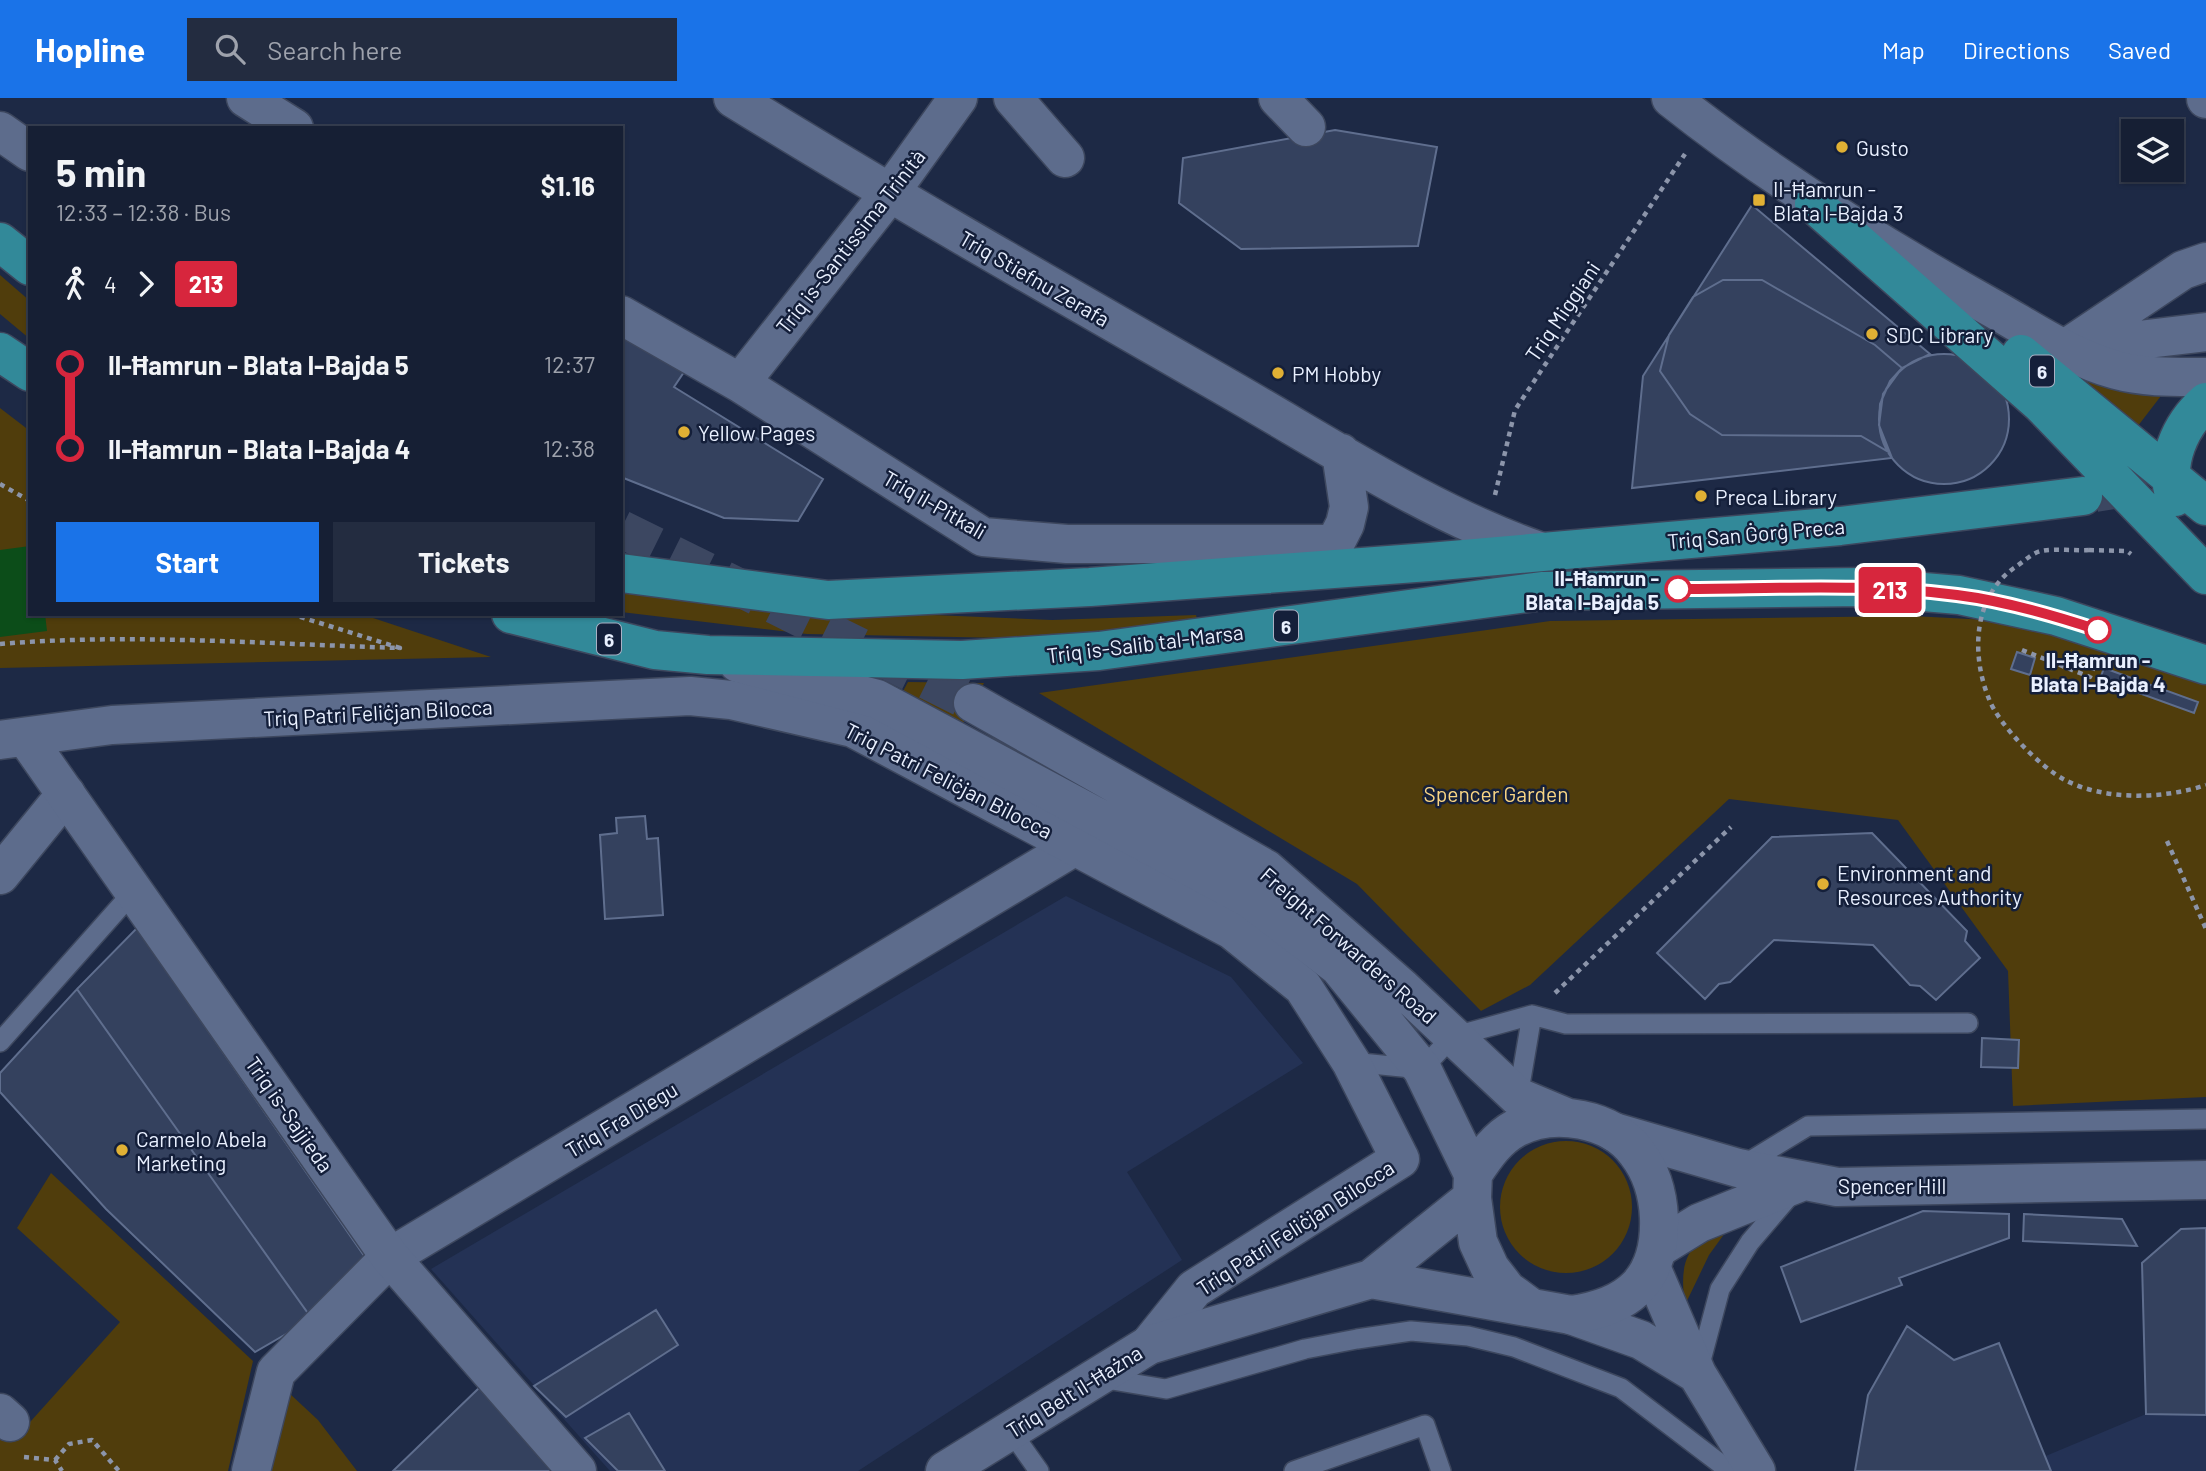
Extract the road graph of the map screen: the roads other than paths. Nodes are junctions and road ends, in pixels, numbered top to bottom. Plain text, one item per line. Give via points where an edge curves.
1 (733, 98) edge
2 (958, 98) edge
3 (1013, 98) edge
4 (1278, 98) edge
5 (1671, 98) edge
6 (250, 109) edge
7 (289, 126) edge
8 (1306, 127) dead end
9 (0, 131) edge
10 (28, 151) edge
11 (1065, 158) dead end
12 (888, 194) junction
13 (1814, 204) junction
14 (0, 242) edge
15 (2206, 262) edge
16 (28, 264) edge
17 (1913, 264) junction
18 (623, 316) edge
19 (2206, 332) edge
20 (2065, 349) junction
21 (0, 352) edge
22 (28, 371) edge
23 (2206, 377) edge
24 (740, 383) junction
25 (2206, 402) edge
26 (1341, 453) junction
27 (2171, 478) junction
28 (2083, 496) tunnel mouth
29 (2206, 506) edge
30 (2206, 550) edge
31 (1539, 551) junction
32 (1328, 556) junction
33 (623, 573) edge
34 (2206, 575) edge
35 (519, 616) edge
36 (708, 655) junction
37 (2206, 665) edge
38 (973, 703) tunnel mouth
39 (13, 740) edge
40 (66, 794) junction
41 (1077, 845) junction
42 (0, 875) edge
43 (134, 891) junction
44 (1532, 1015) junction
45 (1968, 1023) dead end
46 (1451, 1037) junction
47 (0, 1042) edge
48 (1351, 1062) junction
49 (1422, 1069) junction
50 (1518, 1097) junction
51 (1568, 1118) junction
52 (2206, 1119) edge
53 (1614, 1132) junction
54 (1738, 1168) junction
55 (2206, 1180) edge
56 (1801, 1182) junction
57 (1473, 1186) junction
58 (390, 1257) junction
59 (1656, 1257) junction
60 (1371, 1279) junction
61 (1529, 1306) junction
62 (1571, 1315) junction
63 (1149, 1345) junction
64 (1697, 1374) junction
65 (1097, 1377) junction
66 (1010, 1430) junction
67 (251, 1471) edge
68 (577, 1471) edge
69 (945, 1471) edge
70 (1039, 1471) edge
71 (1294, 1471) edge
72 (1441, 1471) edge
73 (1730, 1471) edge
74 (1756, 1471) edge

1 - 12 street, Triq Stiefnu Zerafa
2 - 12 street, Triq is-Santissima Trinità
3 - 11 street
4 - 8 street
5 - 13 street
6 - 7 street
9 - 10 street
12 - 24 street, Triq is-Santissima Trinità
12 - 26 street, Triq Stiefnu Zerafa
13 - 17 street
13 - 34 highway, 6 via 2041,404
14 - 16 highway
15 - 20 street via 2183,270
17 - 20 street
17 - 27 highway, 6
18 - 24 street, Triq il-Pitkali
19 - 20 street
20 - 23 street via 2115,370 2160,377
21 - 22 highway
24 - 32 street, Triq il-Pitkali via 983,537
25 - 27 highway via 2179,438
26 - 31 street, Triq Stiefnu Zerafa via 1486,533
26 - 32 street via 1349,507
27 - 29 highway, 6
27 - 30 highway via 2173,495
28 - 31 highway, Triq San Ġorġ Preca via 1840,526
31 - 32 highway, Triq San Ġorġ Preca via 1429,562
32 - 33 highway via 1090,587 828,600
35 - 36 highway, Triq is-Salib tal-Marsa / 6 via 655,650
36 - 37 highway, Triq is-Salib tal-Marsa / 6 via 989,658 1099,651 1542,591 1864,587 1959,595 2056,616
36 - 49 street via 877,699 1250,899 1339,967
38 - 46 street, Freight Forwarders Road via 1266,869 1393,979
39 - 40 street, Triq is-Sajjieda
39 - 41 street, Triq Patri Feliċjan Bilocca via 112,725 690,696 731,700 853,728
40 - 42 street
40 - 43 street, Triq is-Sajjieda
41 - 48 street, Triq Patri Feliċjan Bilocca via 1242,938 1303,987
41 - 58 street, Triq Fra Diegu
43 - 47 lane
43 - 58 street, Triq is-Sajjieda
44 - 45 lane via 1566,1024
44 - 46 lane
44 - 50 lane
46 - 49 lane
46 - 50 street, Freight Forwarders Road
48 - 49 lane
48 - 63 street, Triq Patri Feliċjan Bilocca via 1400,1159 1194,1289
49 - 57 street
50 - 51 street, Freight Forwarders Road
51 - 53 street
51 - 57 street via 1517,1128 1489,1149
52 - 54 lane via 1808,1126
53 - 54 street, Spencer Hill
53 - 59 street via 1637,1152 1652,1178 1659,1208
54 - 56 street, Spencer Hill
55 - 56 street, Spencer Hill via 1838,1187
56 - 59 street via 1699,1223
56 - 64 lane via 1750,1241 1720,1289
57 - 60 street
57 - 61 street via 1478,1242 1490,1268 1507,1290
58 - 67 street, Triq Fra Diegu via 276,1372
58 - 68 street, Triq is-Sajjieda
59 - 62 street via 1637,1287 1617,1302
59 - 64 street
60 - 61 street
60 - 63 street, Triq Belt il-Ħażna
61 - 62 street
62 - 64 street via 1641,1340
63 - 65 street, Triq Belt il-Ħażna
64 - 74 street
65 - 66 street, Triq Belt il-Ħażna
65 - 73 lane via 1166,1389 1357,1339 1411,1331 1468,1336 1621,1388
66 - 69 street, Triq Belt il-Ħażna
66 - 70 lane
71 - 72 lane via 1424,1425

